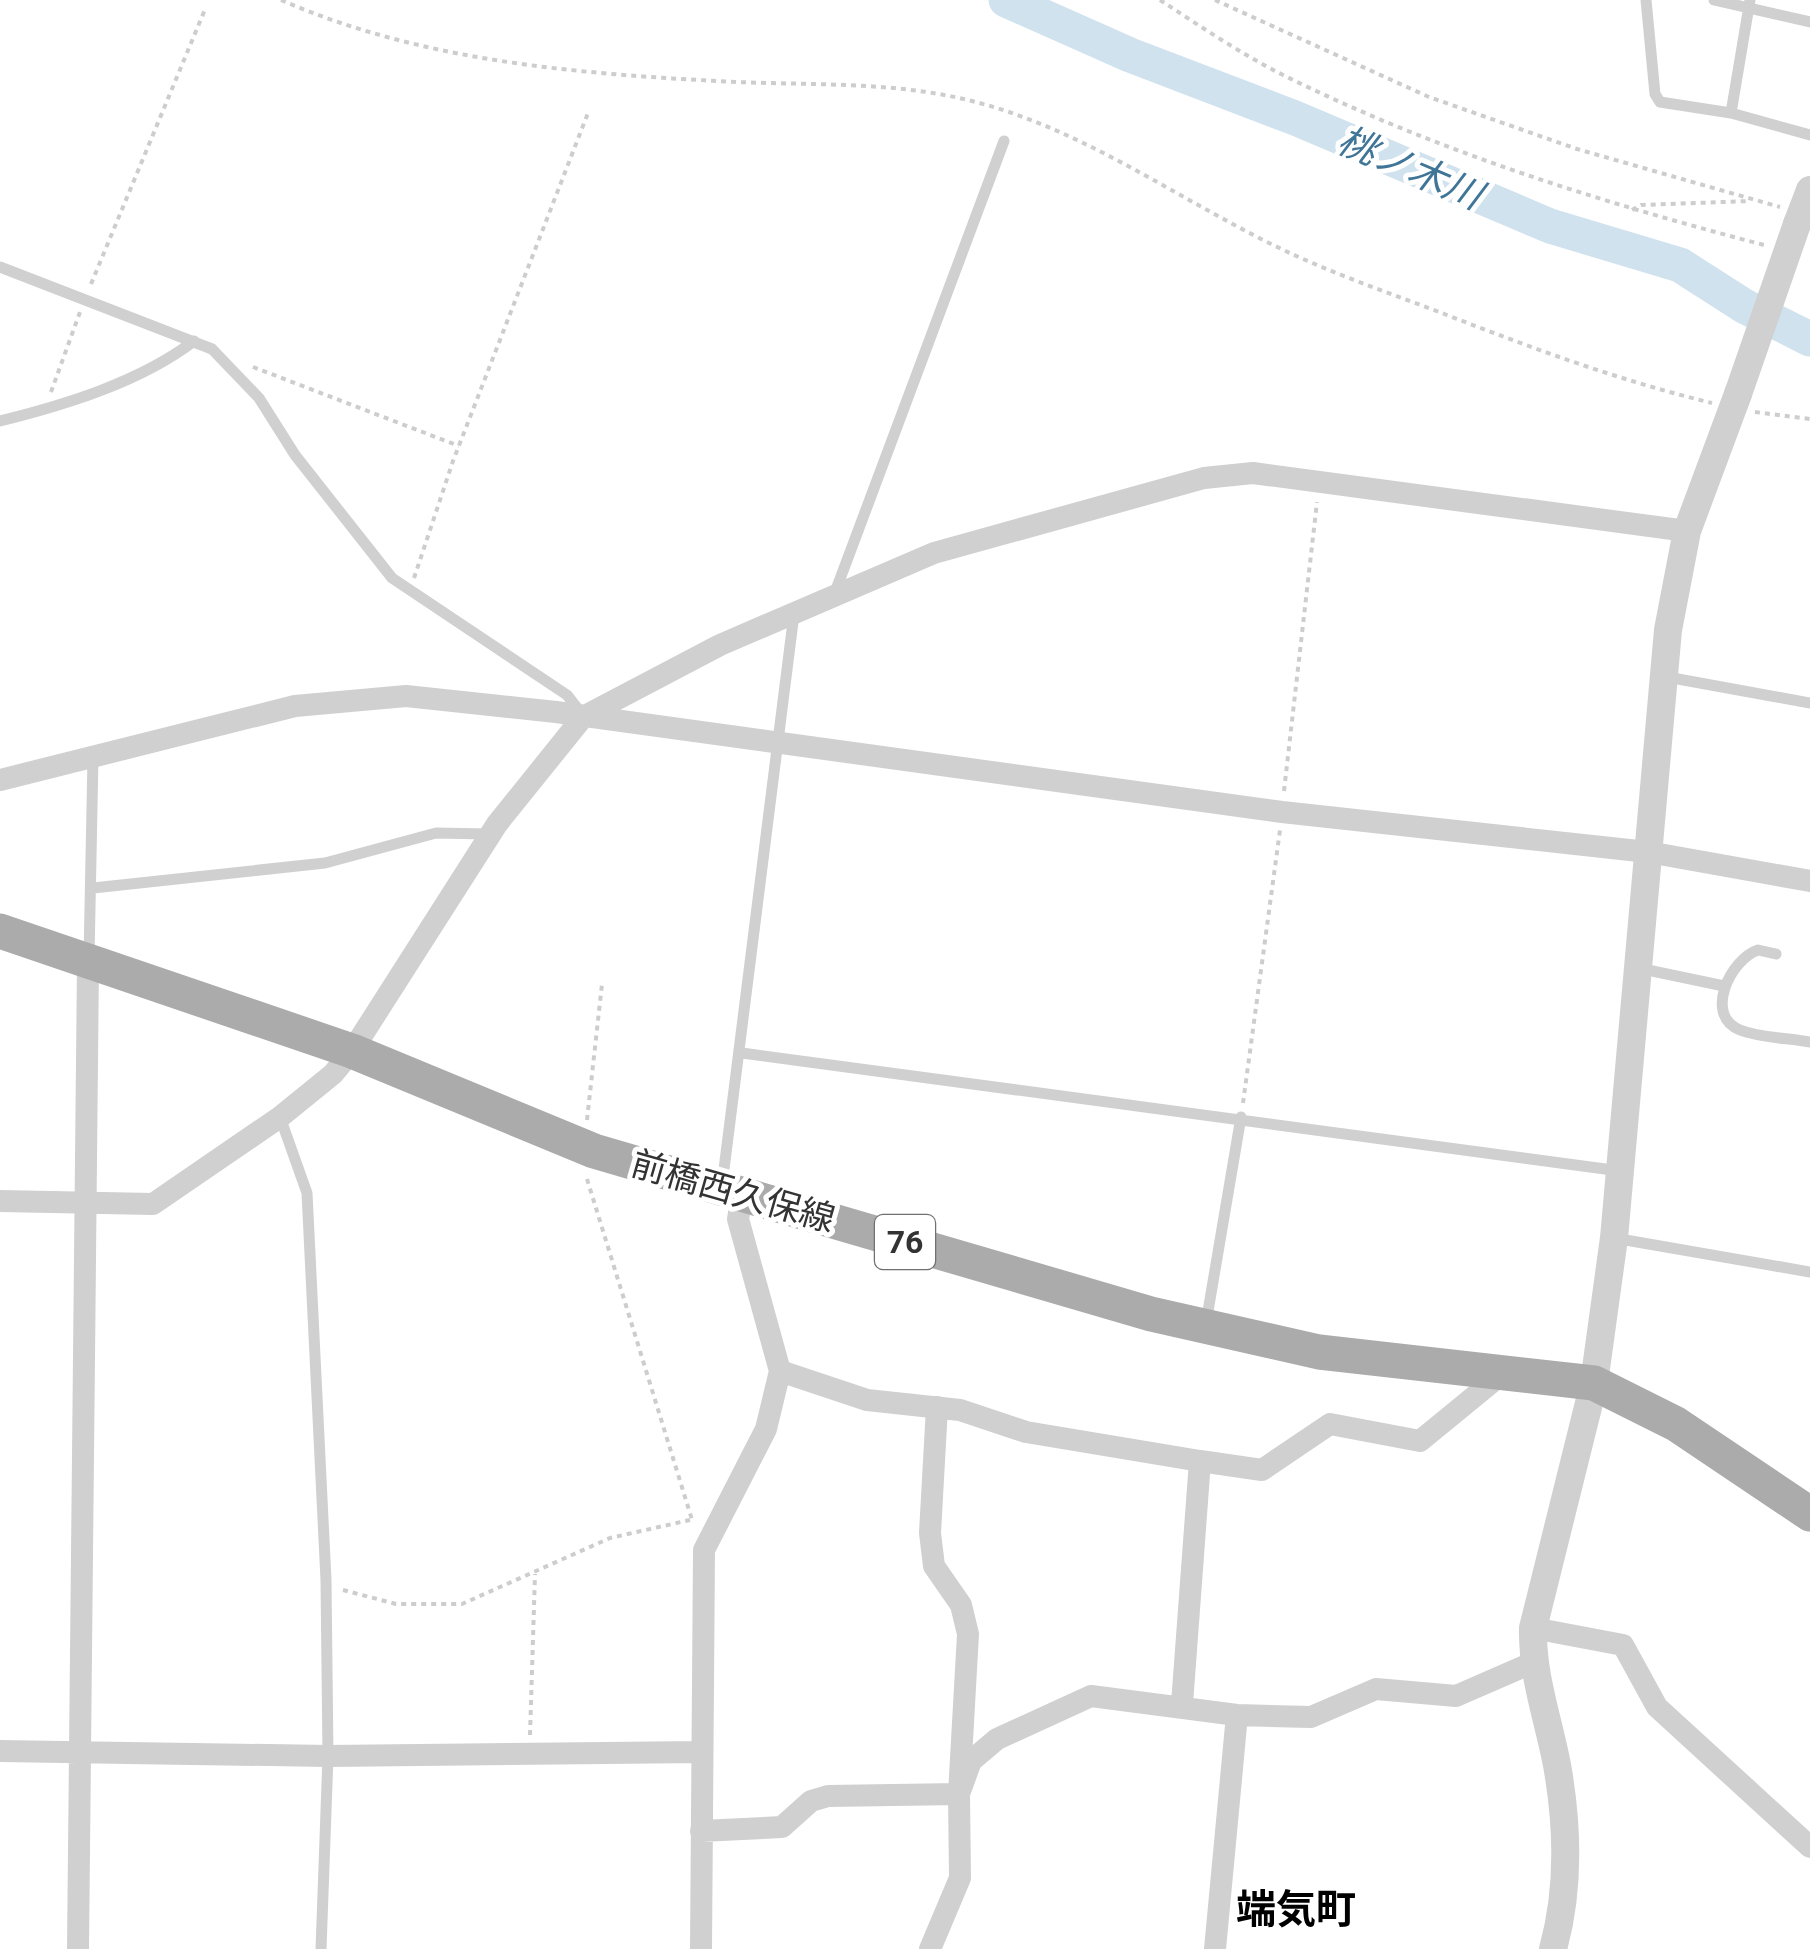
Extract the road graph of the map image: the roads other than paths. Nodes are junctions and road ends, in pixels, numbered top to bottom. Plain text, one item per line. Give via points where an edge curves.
1 (1646, 0) edge
2 (1714, 0) edge
3 (1749, 4) edge
4 (1810, 22) edge
5 (1731, 114) junction
6 (1810, 135) edge
7 (1004, 142) dead end
8 (1799, 208) edge
9 (0, 267) edge
10 (194, 341) junction
11 (0, 421) edge
12 (1687, 531) junction
13 (832, 598) junction
14 (794, 614) junction
15 (1660, 676) junction
16 (1810, 703) edge
17 (583, 717) junction
18 (781, 742) junction
19 (92, 757) junction
20 (0, 780) edge
21 (491, 834) junction
22 (1648, 852) junction
23 (1810, 882) edge
24 (93, 888) junction
25 (0, 931) edge
26 (1776, 954) dead end
27 (88, 962) junction
28 (1638, 968) junction
29 (1724, 986) junction
30 (1810, 1042) edge
31 (352, 1051) junction
32 (742, 1053) junction
33 (1242, 1117) junction
34 (280, 1118) junction
35 (1621, 1171) junction
36 (732, 1192) junction
37 (0, 1201) edge
38 (88, 1202) junction
39 (1614, 1238) junction
40 (1810, 1272) edge
41 (1206, 1327) junction
42 (780, 1371) junction
43 (1503, 1373) junction
44 (1594, 1383) junction
45 (938, 1407) junction
46 (1200, 1461) junction
47 (1810, 1514) edge
48 (1533, 1628) junction
49 (1532, 1663) junction
50 (1182, 1704) junction
51 (1238, 1715) junction
52 (0, 1751) edge
53 (79, 1752) junction
54 (701, 1752) junction
55 (328, 1756) junction
56 (960, 1794) junction
57 (701, 1831) junction
58 (1810, 1847) edge
59 (78, 1949) edge
60 (321, 1949) edge
61 (702, 1949) edge
62 (930, 1949) edge
63 (1214, 1949) edge
64 (1553, 1949) edge

1 - 5 lane via 1657,100
2 - 3 lane
3 - 4 lane
3 - 5 lane
5 - 6 lane
7 - 13 lane
8 - 12 street, bridge
9 - 10 lane
10 - 11 lane via 94,392
10 - 17 lane via 234,367 392,578 567,695
12 - 13 street via 1253,474 1204,478 934,553
12 - 15 street
13 - 14 street
14 - 17 street
14 - 18 lane
15 - 16 lane
15 - 22 street
17 - 18 street
17 - 19 street via 406,696 346,700 295,706
17 - 21 street
18 - 22 street via 1282,812
18 - 32 lane
19 - 20 street
19 - 24 lane
21 - 24 lane via 436,833 325,863
21 - 31 street
22 - 23 street
22 - 28 street
24 - 27 lane
25 - 27 main road, 前橋西久保線 / 76
26 - 29 lane via 1758,950 1742,956
27 - 31 main road, 前橋西久保線 / 76
27 - 38 street
28 - 29 lane
28 - 35 street
29 - 30 lane via 1736,1028
31 - 34 street
31 - 36 main road, 前橋西久保線 / 76 via 584,1147
32 - 33 lane
32 - 36 lane
33 - 35 lane
33 - 41 lane
34 - 38 street via 154,1204
34 - 55 lane via 308,1193
35 - 39 street
36 - 41 main road, 前橋西久保線 / 76
36 - 42 street
37 - 38 street
38 - 53 street
39 - 40 lane
39 - 44 street
41 - 43 main road, 前橋西久保線 / 76 via 1319,1352
42 - 45 street via 867,1400
42 - 54 street via 766,1429 704,1550
43 - 44 main road, 前橋西久保線 / 76
43 - 46 street via 1420,1441 1330,1424 1262,1470
44 - 47 main road, 前橋西久保線 / 76 via 1676,1424
44 - 48 street
45 - 46 street via 1026,1432
45 - 56 street via 934,1566 961,1605 968,1634
46 - 50 street
48 - 49 street
48 - 58 street via 1623,1644 1656,1707
49 - 51 street via 1456,1696 1376,1689 1311,1717
49 - 64 street via 1564,1824 1563,1914
50 - 51 street
50 - 56 street via 1091,1696 997,1739 972,1761
51 - 63 street
52 - 53 street
53 - 55 street
53 - 59 street
54 - 55 street
54 - 57 street
55 - 60 lane
56 - 57 street via 828,1796 811,1801 782,1828
56 - 62 street via 960,1878
57 - 61 street

